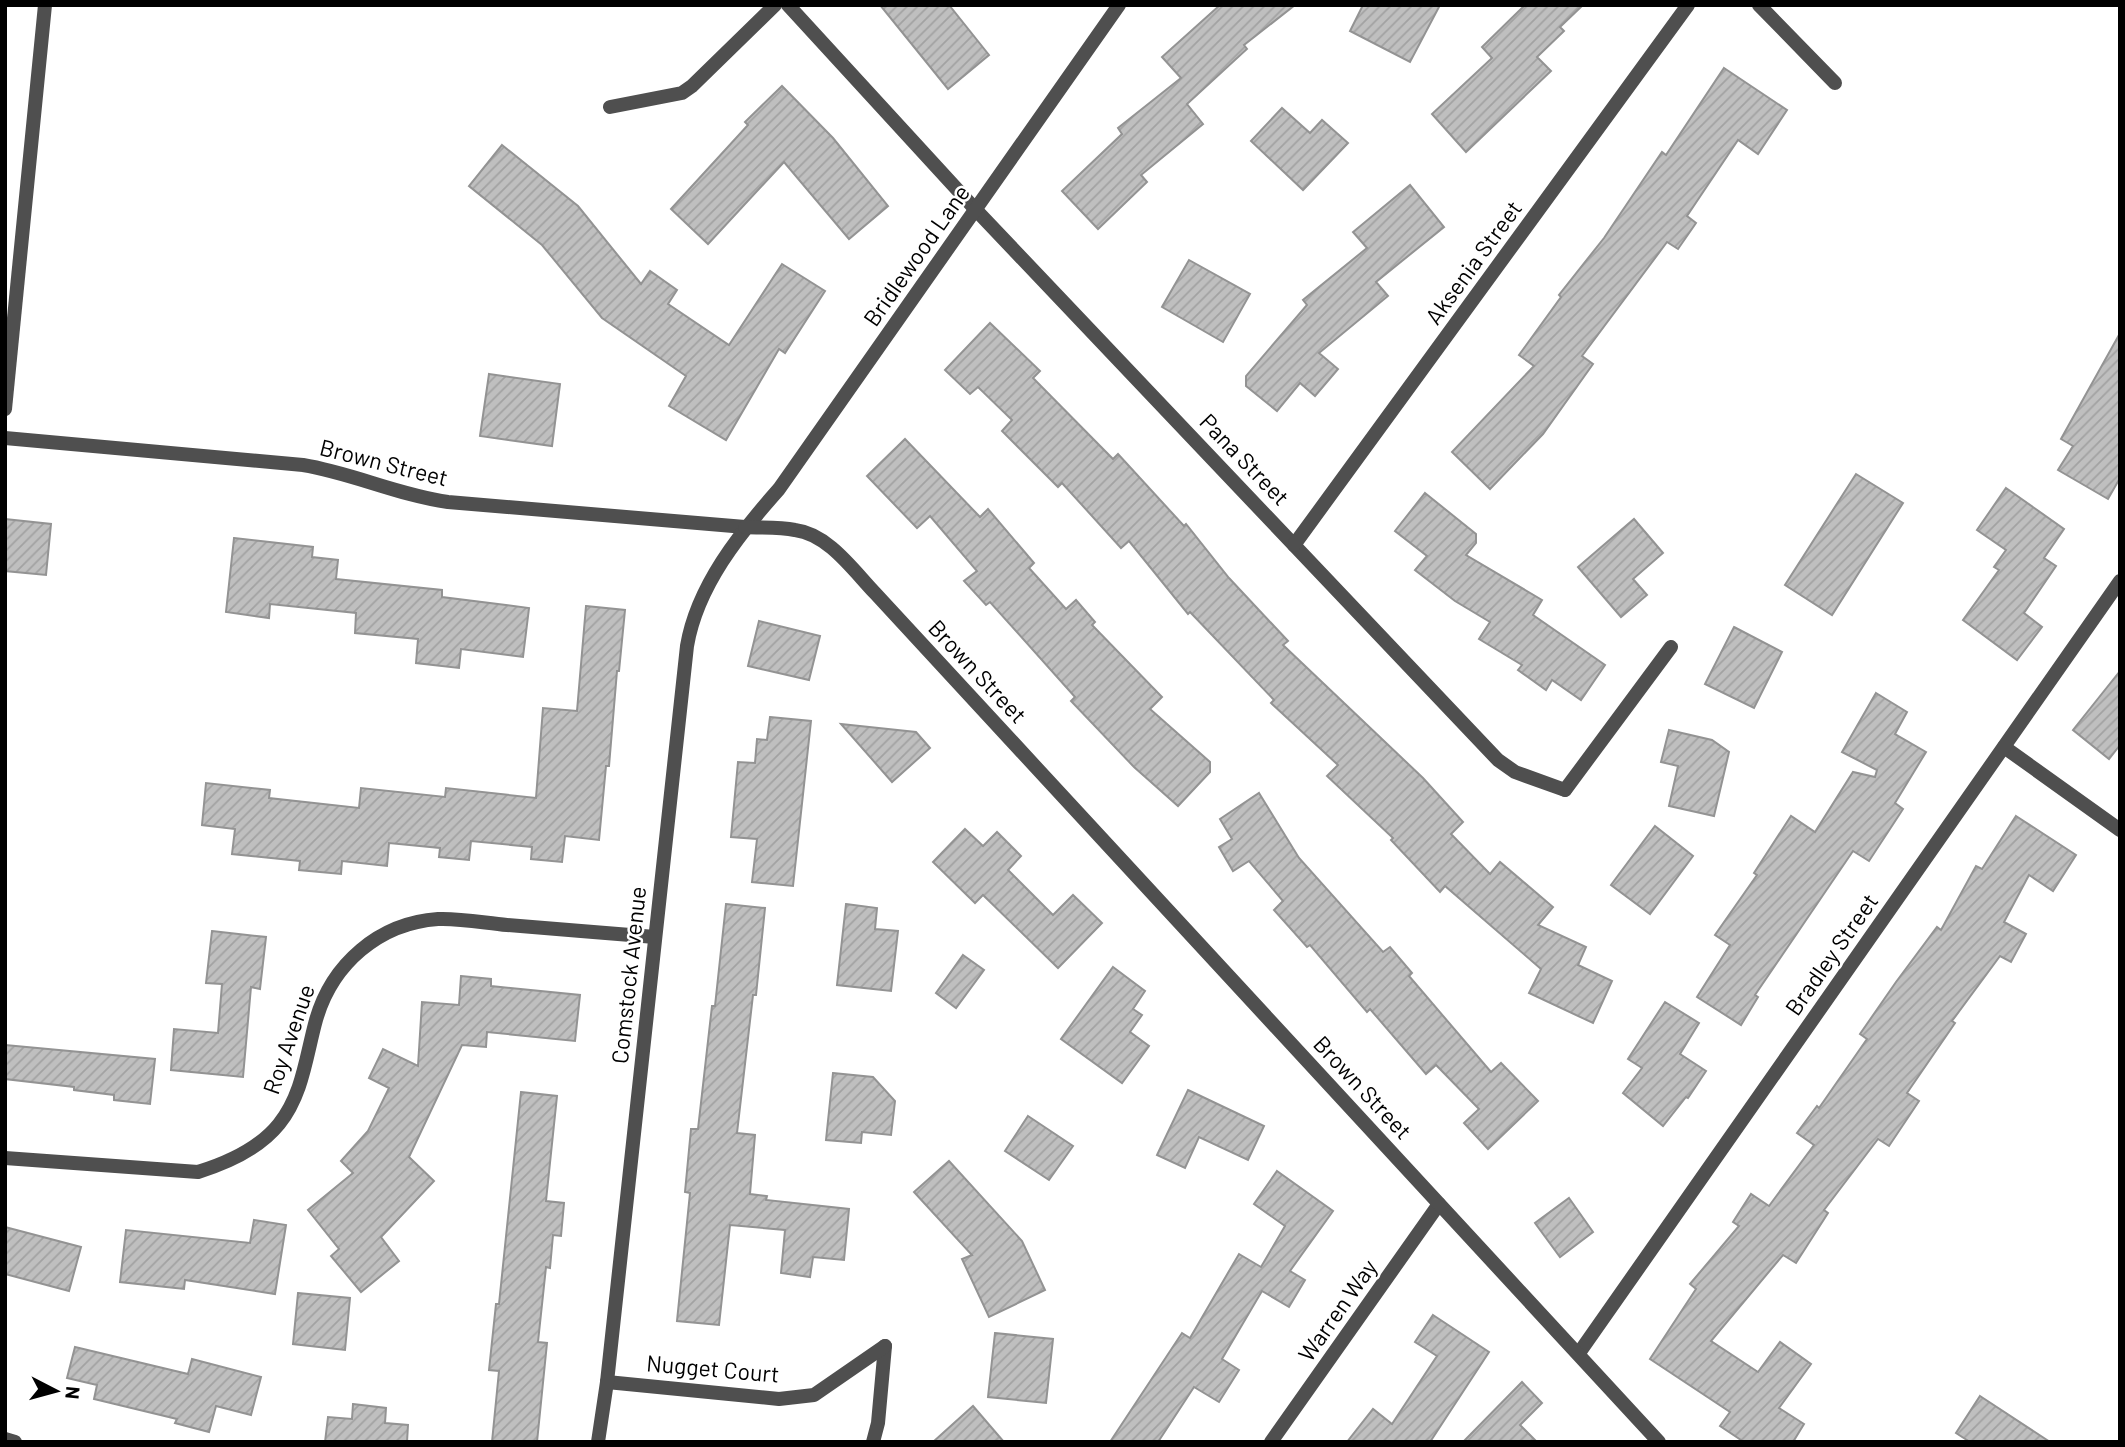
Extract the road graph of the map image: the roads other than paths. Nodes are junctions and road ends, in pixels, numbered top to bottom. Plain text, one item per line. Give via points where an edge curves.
1 (45, 5) edge
2 (775, 5) edge
3 (788, 5) edge
4 (1119, 5) edge
5 (1688, 5) edge
6 (1763, 7) edge
7 (1835, 83) dead end
8 (610, 107) dead end
9 (976, 210) junction
10 (5, 409) edge
11 (5, 438) edge
12 (746, 527) junction
13 (1294, 544) junction
14 (2120, 581) edge
15 (1671, 647) dead end
16 (2004, 747) junction
17 (2120, 830) edge
18 (655, 937) junction
19 (5, 1158) edge
20 (1439, 1204) junction
21 (1579, 1353) junction
22 (607, 1382) junction
23 (5, 1439) edge
24 (15, 1442) edge
25 (598, 1442) edge
26 (873, 1442) edge
27 (1271, 1442) edge
28 (1659, 1442) edge

1 - 10 street
2 - 8 street via 682,93
3 - 9 street, Pana Street
4 - 9 street, Bridlewood Lane
5 - 13 street, Aksenia Street
6 - 7 street
9 - 12 street, Bridlewood Lane via 779,489
9 - 13 street, Pana Street
11 - 12 street, Brown Street via 303,465 448,502
12 - 18 street, Comstock Avenue via 704,594 689,631
12 - 20 street, Brown Street via 796,530 828,546
13 - 15 street, Pana Street via 1498,760 1515,772 1565,790
14 - 16 street, Bradley Street
16 - 17 street
16 - 21 street, Bradley Street
18 - 19 street, Roy Avenue via 438,919 392,931 368,943 334,978 291,1104 279,1124 236,1157 198,1172
18 - 22 street, Comstock Avenue
20 - 21 street, Brown Street
20 - 27 street, Warren Way
21 - 28 street, Brown Street
22 - 25 street, Comstock Avenue
22 - 26 street, Nugget Court via 779,1399 814,1395 885,1346
23 - 24 street

